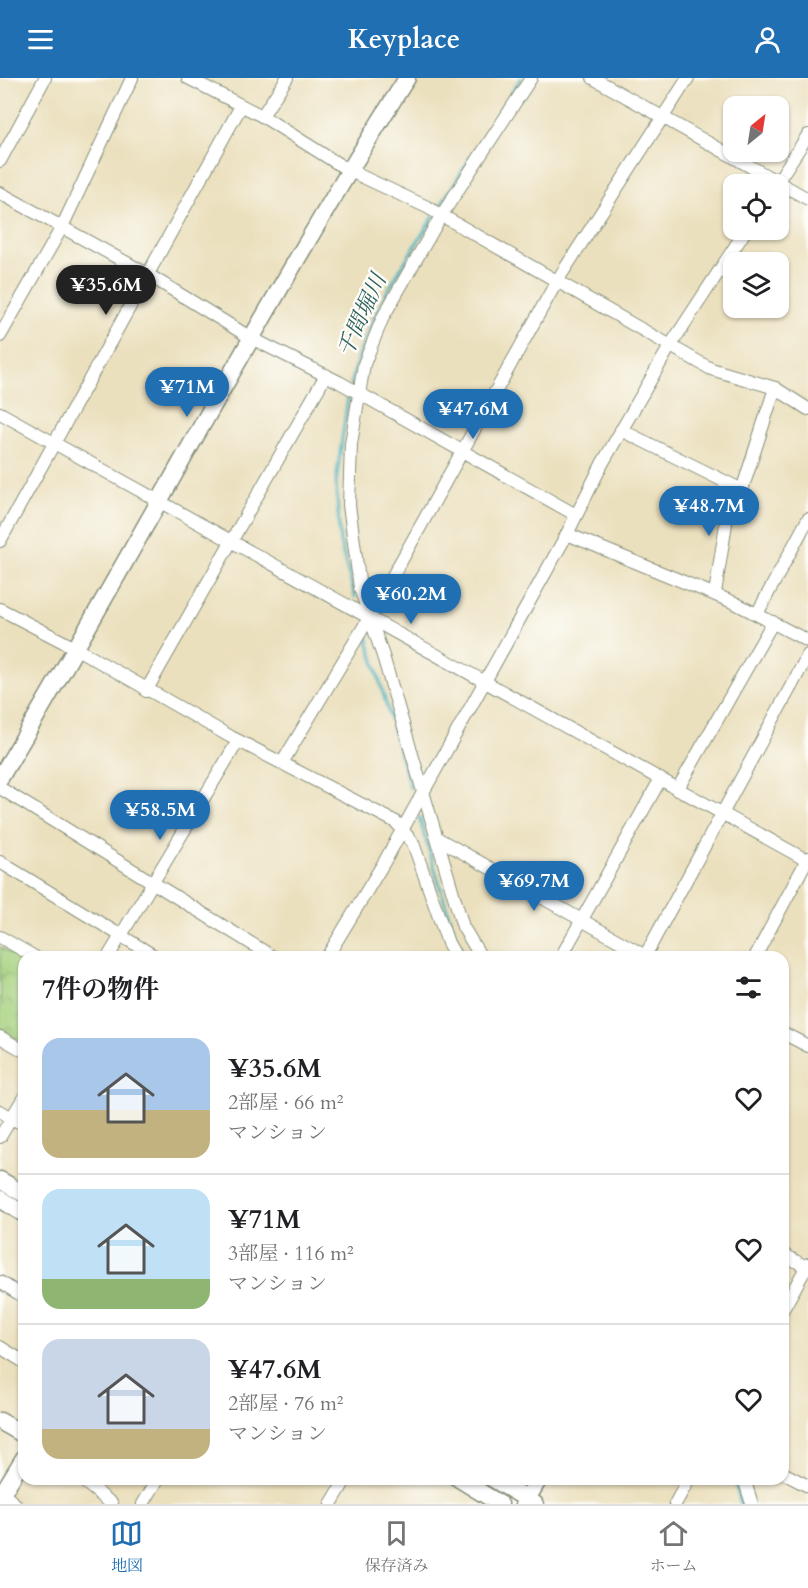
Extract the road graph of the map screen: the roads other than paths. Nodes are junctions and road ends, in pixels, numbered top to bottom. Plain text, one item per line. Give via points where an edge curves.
1 (45, 78) edge
2 (132, 78) edge
3 (188, 78) edge
4 (287, 78) edge
5 (406, 78) edge
6 (531, 78) edge
7 (593, 78) edge
8 (688, 78) edge
9 (240, 106) junction
10 (262, 116) junction
11 (662, 118) junction
12 (808, 135) edge
13 (0, 161) edge
14 (348, 170) junction
15 (761, 174) edge
16 (783, 174) edge
17 (789, 189) edge
18 (0, 193) edge
19 (808, 199) edge
20 (440, 215) junction
21 (62, 227) junction
22 (739, 240) edge
23 (147, 274) junction
24 (557, 281) junction
25 (0, 336) edge
26 (251, 338) junction
27 (670, 346) junction
28 (326, 375) junction
29 (775, 388) junction
30 (357, 392) junction
31 (808, 408) edge
32 (0, 413) edge
33 (621, 430) junction
34 (52, 443) junction
35 (462, 451) junction
36 (732, 486) junction
37 (161, 501) junction
38 (576, 515) junction
39 (808, 519) edge
40 (567, 534) junction
41 (0, 541) edge
42 (232, 543) junction
43 (715, 593) junction
44 (0, 609) edge
45 (757, 614) junction
46 (370, 616) junction
47 (773, 622) junction
48 (808, 641) edge
49 (77, 649) junction
50 (808, 655) edge
51 (483, 681) junction
52 (146, 690) junction
53 (238, 741) junction
54 (282, 764) junction
55 (0, 778) edge
56 (660, 780) junction
57 (0, 788) edge
58 (423, 790) junction
59 (677, 790) junction
60 (721, 813) junction
61 (402, 829) junction
62 (437, 838) junction
63 (808, 860) edge
64 (0, 862) edge
65 (153, 883) junction
66 (582, 922) junction
67 (122, 935) junction
68 (0, 937) edge
69 (24, 951) edge
70 (112, 951) edge
71 (147, 951) edge
72 (263, 951) edge
73 (331, 951) edge
74 (452, 951) edge
75 (477, 951) edge
76 (565, 951) edge
77 (637, 951) edge
78 (649, 951) edge
79 (758, 951) edge
80 (789, 1035) edge
81 (0, 1037) edge
82 (808, 1046) edge
83 (18, 1048) edge
84 (18, 1108) edge
85 (0, 1111) edge
86 (12, 1118) junction
87 (18, 1122) edge
88 (0, 1137) edge
89 (0, 1180) edge
90 (18, 1190) edge
91 (0, 1199) edge
92 (18, 1210) edge
93 (789, 1257) edge
94 (808, 1266) edge
95 (0, 1282) edge
96 (18, 1293) edge
97 (789, 1299) edge
98 (0, 1347) edge
99 (18, 1358) edge
100 (0, 1421) edge
101 (18, 1432) edge
102 (18, 1469) edge
103 (789, 1476) edge
104 (88, 1485) edge
105 (154, 1485) edge
106 (342, 1485) edge
107 (469, 1485) edge
108 (502, 1485) edge
109 (536, 1485) edge
110 (686, 1485) edge
111 (746, 1485) edge
112 (808, 1486) edge
113 (4, 1496) edge
114 (528, 1502) edge
115 (112, 1504) edge
116 (143, 1504) edge
117 (331, 1504) edge
118 (501, 1504) edge
119 (675, 1504) edge
120 (752, 1504) edge

1 - 13 street
2 - 21 street
3 - 9 street
4 - 10 street
5 - 14 street
6 - 20 street
7 - 11 street
8 - 11 street
9 - 10 street
9 - 23 street
10 - 14 street
11 - 15 street
11 - 24 street
12 - 16 street
14 - 20 street
14 - 26 street
17 - 19 street
18 - 21 street
20 - 24 street
20 - 30 street via 372,338
21 - 23 street
21 - 25 street
22 - 27 street
23 - 26 street
23 - 34 street
24 - 27 street
24 - 35 street
26 - 28 street
26 - 37 street
27 - 29 street via 711,369
27 - 33 street
28 - 30 street
28 - 42 street
29 - 31 street
29 - 36 street via 742,490
30 - 35 street
30 - 46 street via 349,505 360,588
32 - 34 street
33 - 36 street
33 - 38 street
34 - 37 street
34 - 41 street
35 - 38 street
35 - 46 street
36 - 43 street
37 - 42 street
37 - 49 street
38 - 40 street
39 - 45 street
40 - 43 street
40 - 51 street
42 - 46 street
42 - 52 street
43 - 45 street
44 - 49 street
45 - 47 street
46 - 51 street
46 - 54 street
46 - 58 street
47 - 48 street
47 - 59 street
49 - 52 street
49 - 55 street
50 - 60 street
51 - 56 street
51 - 58 street
52 - 53 street
53 - 54 street
53 - 65 street
54 - 61 street via 396,822
56 - 59 street
56 - 66 street
57 - 65 street
58 - 61 street
58 - 62 street
59 - 60 street
60 - 63 street
60 - 78 street
61 - 73 street
61 - 74 street via 413,843
62 - 66 street
62 - 75 street via 463,927
63 - 79 street
64 - 67 street
65 - 67 street
65 - 72 street
66 - 76 street
66 - 77 street
67 - 70 street
67 - 71 street
68 - 69 street
80 - 82 street
81 - 83 street
84 - 86 street
85 - 86 street
86 - 87 street
86 - 88 street
89 - 90 street
91 - 92 street
93 - 94 street
94 - 97 street
95 - 96 street
98 - 99 street
100 - 101 street
102 - 113 street
103 - 112 street
104 - 115 street
105 - 116 street
106 - 117 street
107 - 118 street
108 - 114 street
109 - 114 street
110 - 119 street
111 - 120 street

